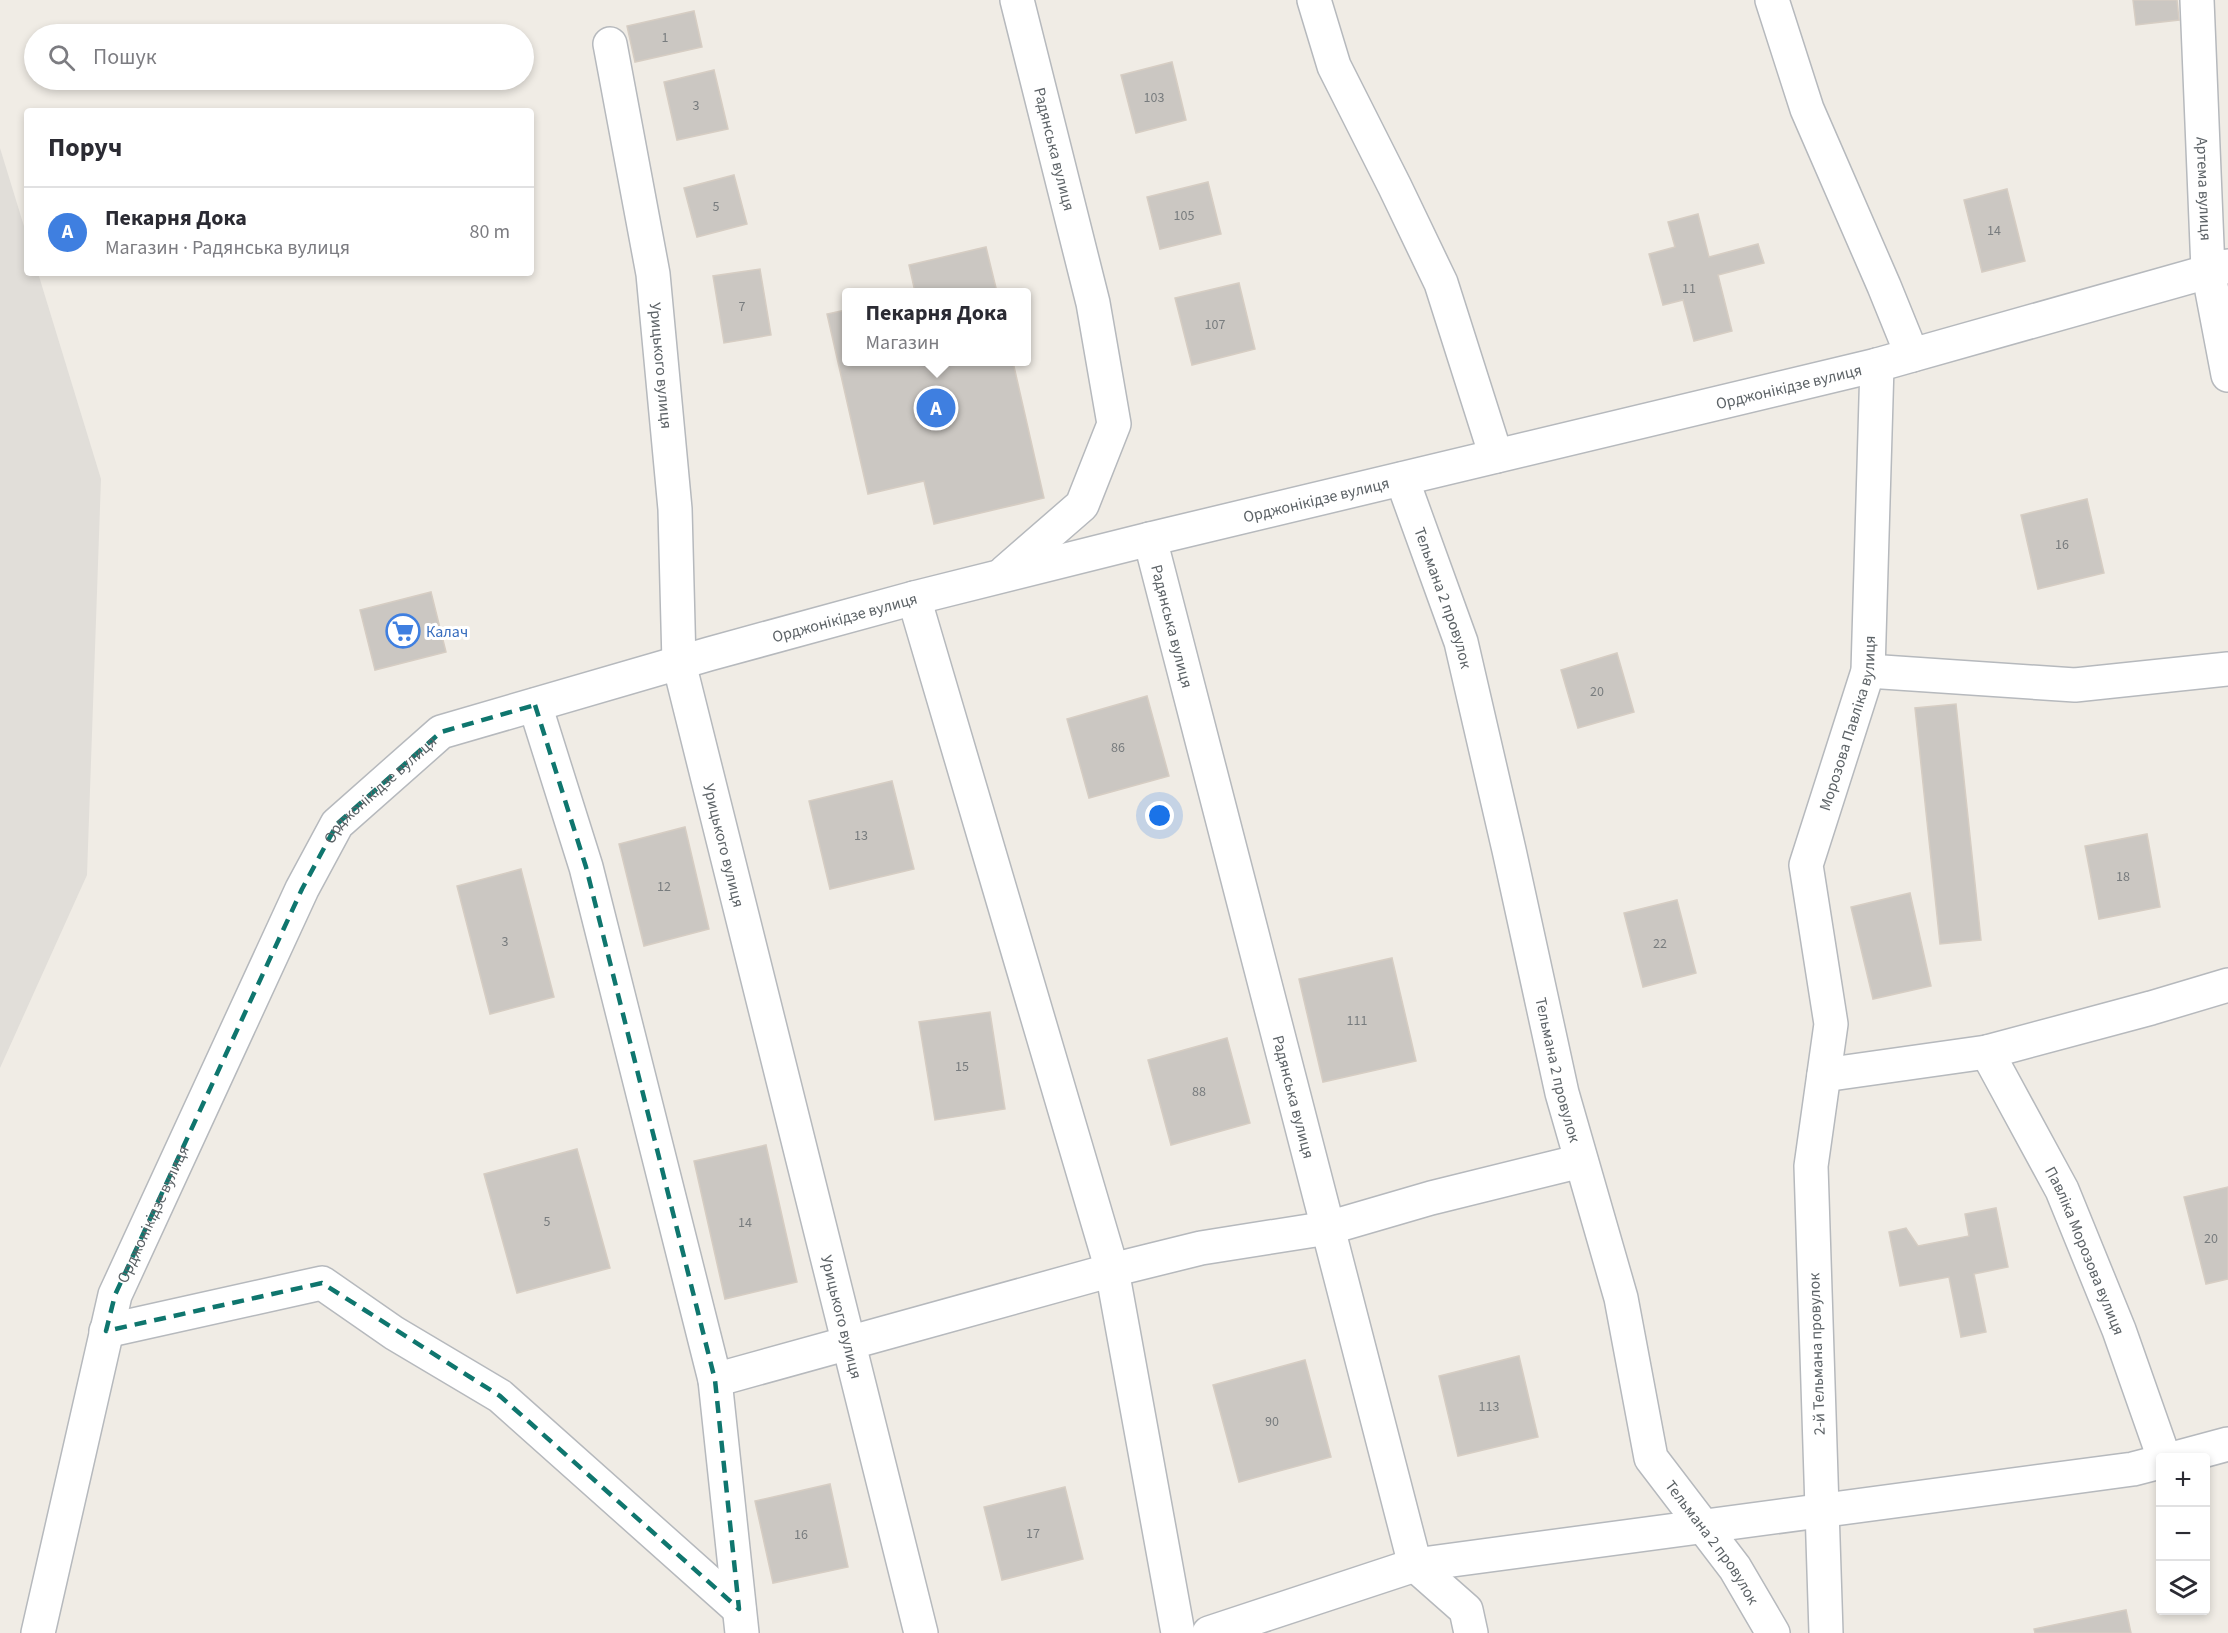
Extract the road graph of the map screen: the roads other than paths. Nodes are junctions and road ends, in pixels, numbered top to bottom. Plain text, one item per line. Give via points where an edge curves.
1 (1017, 0) edge
2 (1314, 0) edge
3 (1772, 0) edge
4 (2198, 0) edge
5 (610, 44) dead end
6 (2218, 268) edge
7 (1912, 356) junction
8 (1877, 365) junction
9 (2228, 375) edge
10 (1496, 456) junction
11 (1402, 479) junction
12 (1150, 539) junction
13 (999, 577) junction
14 (914, 598) junction
15 (680, 663) junction
16 (2228, 669) edge
17 (1868, 671) junction
18 (535, 705) junction
19 (2228, 985) edge
20 (1987, 1052) junction
21 (1824, 1076) junction
22 (1581, 1161) junction
23 (1328, 1228) junction
24 (1112, 1270) junction
25 (106, 1331) junction
26 (848, 1342) junction
27 (715, 1380) junction
28 (2228, 1444) edge
29 (2162, 1453) edge
30 (2195, 1453) edge
31 (2156, 1463) edge
32 (1821, 1512) junction
33 (1704, 1527) junction
34 (1415, 1565) junction
35 (741, 1621) edge
36 (38, 1633) edge
37 (921, 1633) edge
38 (1178, 1633) edge
39 (1209, 1633) edge
40 (1471, 1633) edge
41 (1773, 1633) edge
42 (1826, 1633) edge

1 - 13 street, Радянська вулиця via 1093,303 1114,424 1082,505
2 - 10 street via 1334,66 1441,283
3 - 7 street via 1807,108
4 - 6 street, Артема вулиця
5 - 15 street, Урицького вулиця via 652,274 675,509
6 - 7 street, Орджонікідзе вулиця
6 - 9 street, Артема вулиця
7 - 8 street, Орджонікідзе вулиця
8 - 10 street, Орджонікідзе вулиця
8 - 17 street, Морозова Павліка вулиця
10 - 11 street, Орджонікідзе вулиця
11 - 12 street, Орджонікідзе вулиця
11 - 22 street, Тельмана 2 провулок via 1461,642 1562,1093
12 - 13 street, Орджонікідзе вулиця
12 - 23 street, Радянська вулиця
13 - 14 street, Орджонікідзе вулиця
14 - 15 street, Орджонікідзе вулиця
14 - 24 street
15 - 18 street, Орджонікідзе вулиця
15 - 26 street, Урицького вулиця
16 - 17 street via 2074,685
17 - 21 street, Морозова Павліка вулиця via 1806,865 1832,1024
18 - 25 street, Орджонікідзе вулиця via 441,732 337,824 302,889 115,1294
18 - 27 street via 586,867
19 - 20 street
20 - 21 street
20 - 29 street, Павліка Морозова вулиця via 2062,1190 2119,1330
21 - 32 street, 2-й Тельмана провулок via 1811,1166
22 - 23 street
22 - 33 street, Тельмана 2 провулок via 1621,1299 1651,1458
23 - 24 street via 1201,1248
23 - 34 street, Радянська вулиця
24 - 26 street
24 - 38 street
25 - 35 street via 322,1283 394,1333 500,1396
25 - 36 street, Орджонікідзе вулиця
26 - 27 street
26 - 37 street, Урицького вулиця
27 - 35 street
28 - 30 street
31 - 32 street
32 - 33 street
32 - 42 street, 2-й Тельмана провулок
33 - 34 street
33 - 41 street, Тельмана 2 провулок via 1735,1568
34 - 39 street
34 - 40 street via 1466,1610

